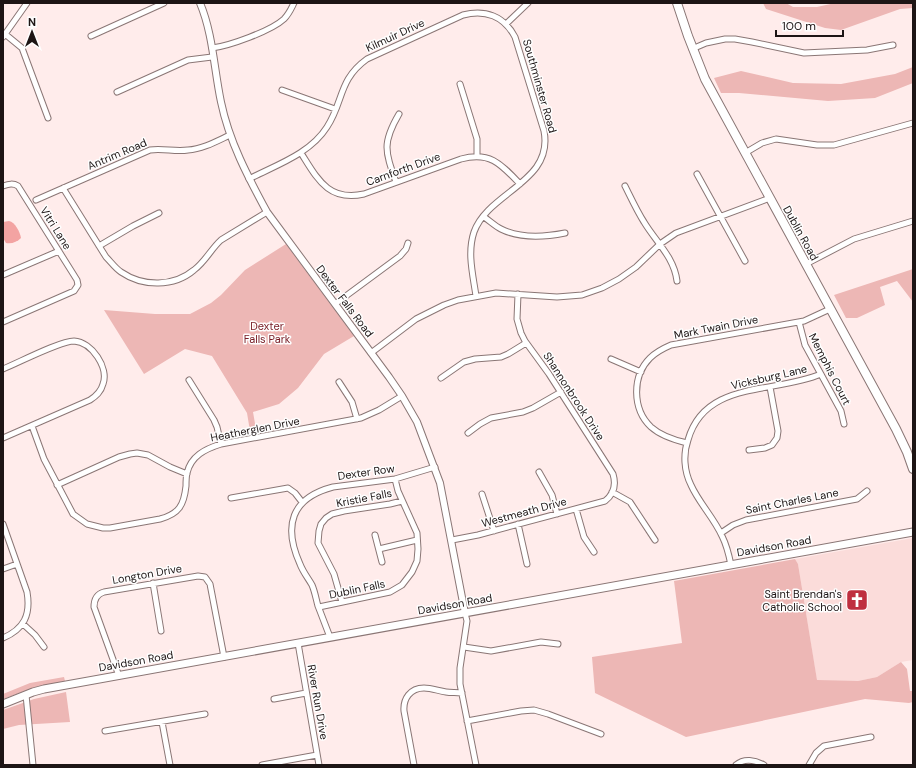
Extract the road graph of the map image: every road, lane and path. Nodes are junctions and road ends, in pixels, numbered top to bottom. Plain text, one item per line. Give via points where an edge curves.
1 (27, 3) edge
2 (164, 3) edge
3 (200, 3) edge
4 (294, 3) edge
5 (528, 3) edge
6 (677, 3) edge
7 (506, 24) junction
8 (4, 35) edge
9 (91, 36) dead end
10 (893, 45) dead end
11 (212, 48) junction
12 (692, 49) junction
13 (212, 57) junction
14 (460, 84) dead end
15 (282, 90) dead end
16 (117, 92) dead end
17 (335, 109) junction
18 (399, 114) dead end
19 (48, 118) dead end
20 (913, 123) edge
21 (230, 135) junction
22 (301, 152) junction
23 (745, 152) junction
24 (477, 156) junction
25 (697, 174) dead end
26 (249, 179) junction
27 (396, 182) junction
28 (520, 184) junction
29 (3, 186) edge
30 (625, 186) dead end
31 (64, 188) junction
32 (770, 198) junction
33 (36, 200) dead end
34 (267, 212) junction
35 (159, 213) dead end
36 (484, 217) junction
37 (720, 217) junction
38 (913, 221) edge
39 (566, 232) dead end
40 (408, 243) dead end
41 (660, 244) junction
42 (99, 246) junction
43 (59, 251) junction
44 (745, 262) dead end
45 (806, 264) junction
46 (3, 274) edge
47 (677, 281) dead end
48 (518, 294) junction
49 (476, 296) junction
50 (335, 304) junction
51 (830, 309) junction
52 (3, 322) edge
53 (799, 322) junction
54 (526, 343) junction
55 (371, 353) junction
56 (612, 359) dead end
57 (3, 370) edge
58 (641, 372) junction
59 (821, 374) junction
60 (441, 378) dead end
61 (189, 380) dead end
62 (339, 382) dead end
63 (770, 387) junction
64 (560, 392) junction
65 (402, 396) junction
66 (357, 419) junction
67 (844, 424) dead end
68 (32, 426) junction
69 (468, 433) dead end
70 (3, 438) edge
71 (687, 443) junction
72 (221, 444) junction
73 (749, 450) dead end
74 (435, 467) junction
75 (913, 469) edge
76 (540, 472) dead end
77 (187, 474) junction
78 (395, 479) junction
79 (57, 485) junction
80 (867, 491) dead end
81 (612, 492) junction
82 (482, 494) dead end
83 (230, 498) dead end
84 (402, 501) junction
85 (302, 502) junction
86 (576, 509) junction
87 (557, 514) junction
88 (3, 524) edge
89 (518, 524) junction
90 (494, 531) junction
91 (913, 532) edge
92 (721, 533) junction
93 (376, 535) dead end
94 (417, 540) junction
95 (452, 540) junction
96 (655, 540) dead end
97 (379, 549) junction
98 (594, 552) dead end
99 (382, 562) dead end
100 (17, 564) junction
101 (527, 564) dead end
102 (731, 565) junction
103 (3, 569) edge
104 (153, 583) junction
105 (342, 602) junction
106 (319, 607) junction
107 (465, 613) junction
108 (23, 624) junction
109 (162, 631) dead end
110 (330, 637) junction
111 (3, 638) edge
112 (298, 643) junction
113 (558, 644) dead end
114 (44, 647) dead end
115 (464, 647) junction
116 (224, 656) junction
117 (119, 676) junction
118 (306, 693) junction
119 (462, 693) junction
120 (26, 695) junction
121 (274, 699) dead end
122 (3, 704) edge
123 (205, 714) dead end
124 (467, 721) junction
125 (162, 722) junction
126 (105, 731) dead end
127 (601, 734) dead end
128 (871, 737) dead end
129 (317, 755) junction
130 (33, 765) edge
131 (170, 765) edge
132 (262, 765) edge
133 (319, 765) edge
134 (414, 765) edge
135 (476, 765) edge
136 (736, 765) edge
137 (764, 765) edge
138 (809, 765) edge

1 - 8 street
2 - 9 street
3 - 11 street, Dexter Falls Road
4 - 11 street via 288,14 278,23 233,44
5 - 7 street
6 - 12 main road, Dublin Road
7 - 17 street, Kilmuir Drive via 490,14 468,14 372,56 349,75
7 - 28 street, Southminster Road via 515,37 545,140 544,154 540,162
8 - 19 street via 22,48
10 - 12 street via 867,50 804,53 725,39
11 - 13 street, Dexter Falls Road
12 - 23 main road, Dublin Road via 705,79
13 - 16 street via 188,60
13 - 21 street, Dexter Falls Road
14 - 24 street via 477,140
15 - 17 street
17 - 22 street, Kilmuir Drive via 323,133
18 - 27 street via 389,133 386,146
20 - 23 street via 834,145 776,139
21 - 26 street, Dexter Falls Road
21 - 31 street, Antrim Road via 195,149 150,150
22 - 26 street, Kilmuir Drive
22 - 27 street, Carnforth Drive via 317,179 337,194 359,195
23 - 32 main road, Dublin Road
24 - 27 street, Carnforth Drive via 461,159
24 - 28 street, Carnforth Drive via 498,162
25 - 37 street
26 - 34 street, Dexter Falls Road
28 - 36 street, Southminster Road
29 - 43 street, Vitri Lane via 18,186
30 - 41 street via 643,221
31 - 33 street, Antrim Road
31 - 42 street
32 - 37 street
32 - 45 main road, Dublin Road
34 - 42 street via 221,240 194,270 180,279 168,282 146,282 129,277 113,265
34 - 50 street, Dexter Falls Road
35 - 42 street
36 - 39 street via 500,228 525,236 552,236
36 - 49 street, Southminster Road via 475,230 471,244 470,260
37 - 41 street via 676,233
37 - 44 street
38 - 45 street via 854,239
40 - 50 street via 400,256
41 - 47 street via 674,266
41 - 48 street via 636,267 602,288 582,295 556,298
43 - 46 street
43 - 52 street, Vitri Lane via 77,280 78,285 74,291
45 - 51 main road, Dublin Road
48 - 49 street via 496,293
48 - 54 street, Shannonbrook Drive via 517,319
49 - 55 street via 444,305 416,319
50 - 55 street, Dexter Falls Road
51 - 53 street, Mark Twain Drive
51 - 75 main road, Dublin Road via 896,429
53 - 58 street, Mark Twain Drive via 671,345 650,357
53 - 59 street, Memphis Court via 805,344
54 - 60 street via 501,357 464,362
54 - 64 street, Shannonbrook Drive
55 - 65 street, Dexter Falls Road
56 - 58 street
57 - 68 street via 69,342 86,344 101,363 105,377 100,391 90,400
58 - 71 street, Mark Twain Drive via 636,393 644,419 660,434
59 - 63 street, Vicksburg Lane via 800,382
59 - 67 street, Memphis Court via 841,411
61 - 72 street via 214,420
62 - 66 street via 352,402
63 - 71 street, Vicksburg Lane via 727,396 716,402 701,414 692,428
63 - 73 street via 777,438 772,445
64 - 69 street via 523,412 491,418
64 - 81 street, Shannonbrook Drive via 613,474 615,482
65 - 66 street, Heatherglen Drive
65 - 74 street, Dexter Falls Road via 417,422
66 - 72 street, Heatherglen Drive
68 - 70 street
68 - 79 street
71 - 92 street, Vicksburg Lane via 687,476
72 - 77 street, Heatherglen Drive via 200,453
74 - 78 street, Dexter Row
74 - 95 street, Dexter Falls Road
76 - 87 street via 552,495
77 - 79 street via 137,453 118,457
77 - 79 street, Heatherglen Drive via 182,505 174,513 167,518 120,527 95,527 80,520 73,514
78 - 84 street, Dublin Falls
78 - 85 street, Dexter Row via 333,487 315,493
80 - 92 street, Saint Charles Lane via 858,499 746,520
81 - 86 street, Westmeath Drive via 608,498 600,502
81 - 96 street via 630,502
82 - 90 street
83 - 85 street via 288,488
84 - 94 street, Dublin Falls via 417,533
84 - 105 street, Kristie Falls via 332,514 321,524 318,543 334,574
85 - 106 street via 293,519 291,536 300,566 312,586
86 - 87 street, Westmeath Drive
86 - 98 street via 584,537
87 - 89 street, Westmeath Drive
88 - 100 street
89 - 90 street, Westmeath Drive
89 - 101 street
90 - 95 street, Westmeath Drive
91 - 102 main road, Davidson Road
92 - 102 street, Vicksburg Lane
93 - 97 street
94 - 97 street
94 - 105 street, Dublin Falls via 417,561 402,585 383,594
95 - 107 street, Dexter Falls Road
97 - 99 street
100 - 103 street
100 - 108 street via 28,600
102 - 107 main road, Davidson Road
104 - 109 street
104 - 116 street, Longton Drive via 198,576 207,579
104 - 117 street, Longton Drive via 100,593 94,602
105 - 106 street, Dublin Falls
106 - 110 street
107 - 110 main road, Davidson Road
107 - 115 street via 467,621
108 - 111 street
108 - 114 street via 36,635
110 - 112 main road, Davidson Road
112 - 116 main road, Davidson Road
112 - 118 street, River Run Drive
113 - 115 street via 541,642 491,651
115 - 119 street via 460,676
116 - 117 main road, Davidson Road
117 - 120 main road, Davidson Road via 44,689
118 - 121 street
118 - 129 street, River Run Drive
119 - 124 street
119 - 134 street via 424,688 417,689 407,696 404,711
120 - 122 main road, Davidson Road
120 - 130 street
123 - 125 street
124 - 127 street via 534,710
124 - 135 street
125 - 126 street
125 - 131 street
128 - 138 street via 824,746 816,752
129 - 132 street
129 - 133 street, River Run Drive
136 - 137 street via 749,760

